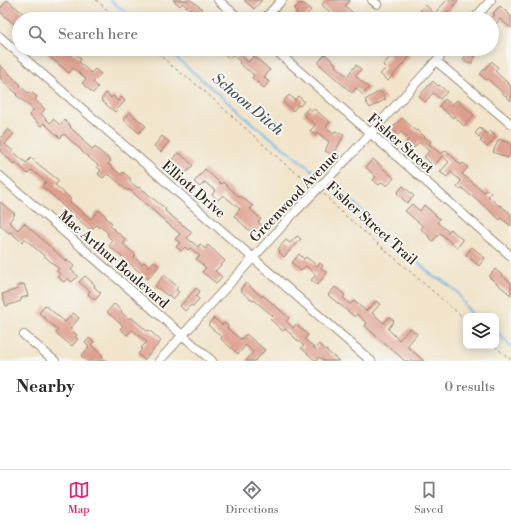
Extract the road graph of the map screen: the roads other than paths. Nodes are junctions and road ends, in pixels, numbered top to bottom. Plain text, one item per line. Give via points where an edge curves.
1 (218, 0) edge
2 (282, 0) edge
3 (491, 0) edge
4 (232, 12) edge
5 (271, 12) edge
6 (480, 12) edge
7 (0, 37) edge
8 (12, 47) edge
9 (22, 56) edge
10 (282, 56) edge
11 (441, 56) edge
12 (436, 61) junction
13 (511, 124) edge
14 (370, 133) junction
15 (0, 176) edge
16 (511, 256) edge
17 (253, 258) junction
18 (24, 335) dead end
19 (182, 336) junction
20 (55, 361) edge
21 (160, 361) edge
22 (212, 361) edge
23 (371, 361) edge

1 - 4 street
2 - 5 street
3 - 6 street
7 - 8 street, Elliott Drive
9 - 17 street, Elliott Drive
10 - 14 street, Fisher Street
11 - 12 street, Greenwood Avenue
12 - 13 street
12 - 14 street, Greenwood Avenue
14 - 16 street, Fisher Street
14 - 17 street, Greenwood Avenue
15 - 19 street, Mac Arthur Boulevard
17 - 19 street, Greenwood Avenue
17 - 23 street, Elliott Drive
18 - 20 street
19 - 21 street, Greenwood Avenue
19 - 22 street, Mac Arthur Boulevard

